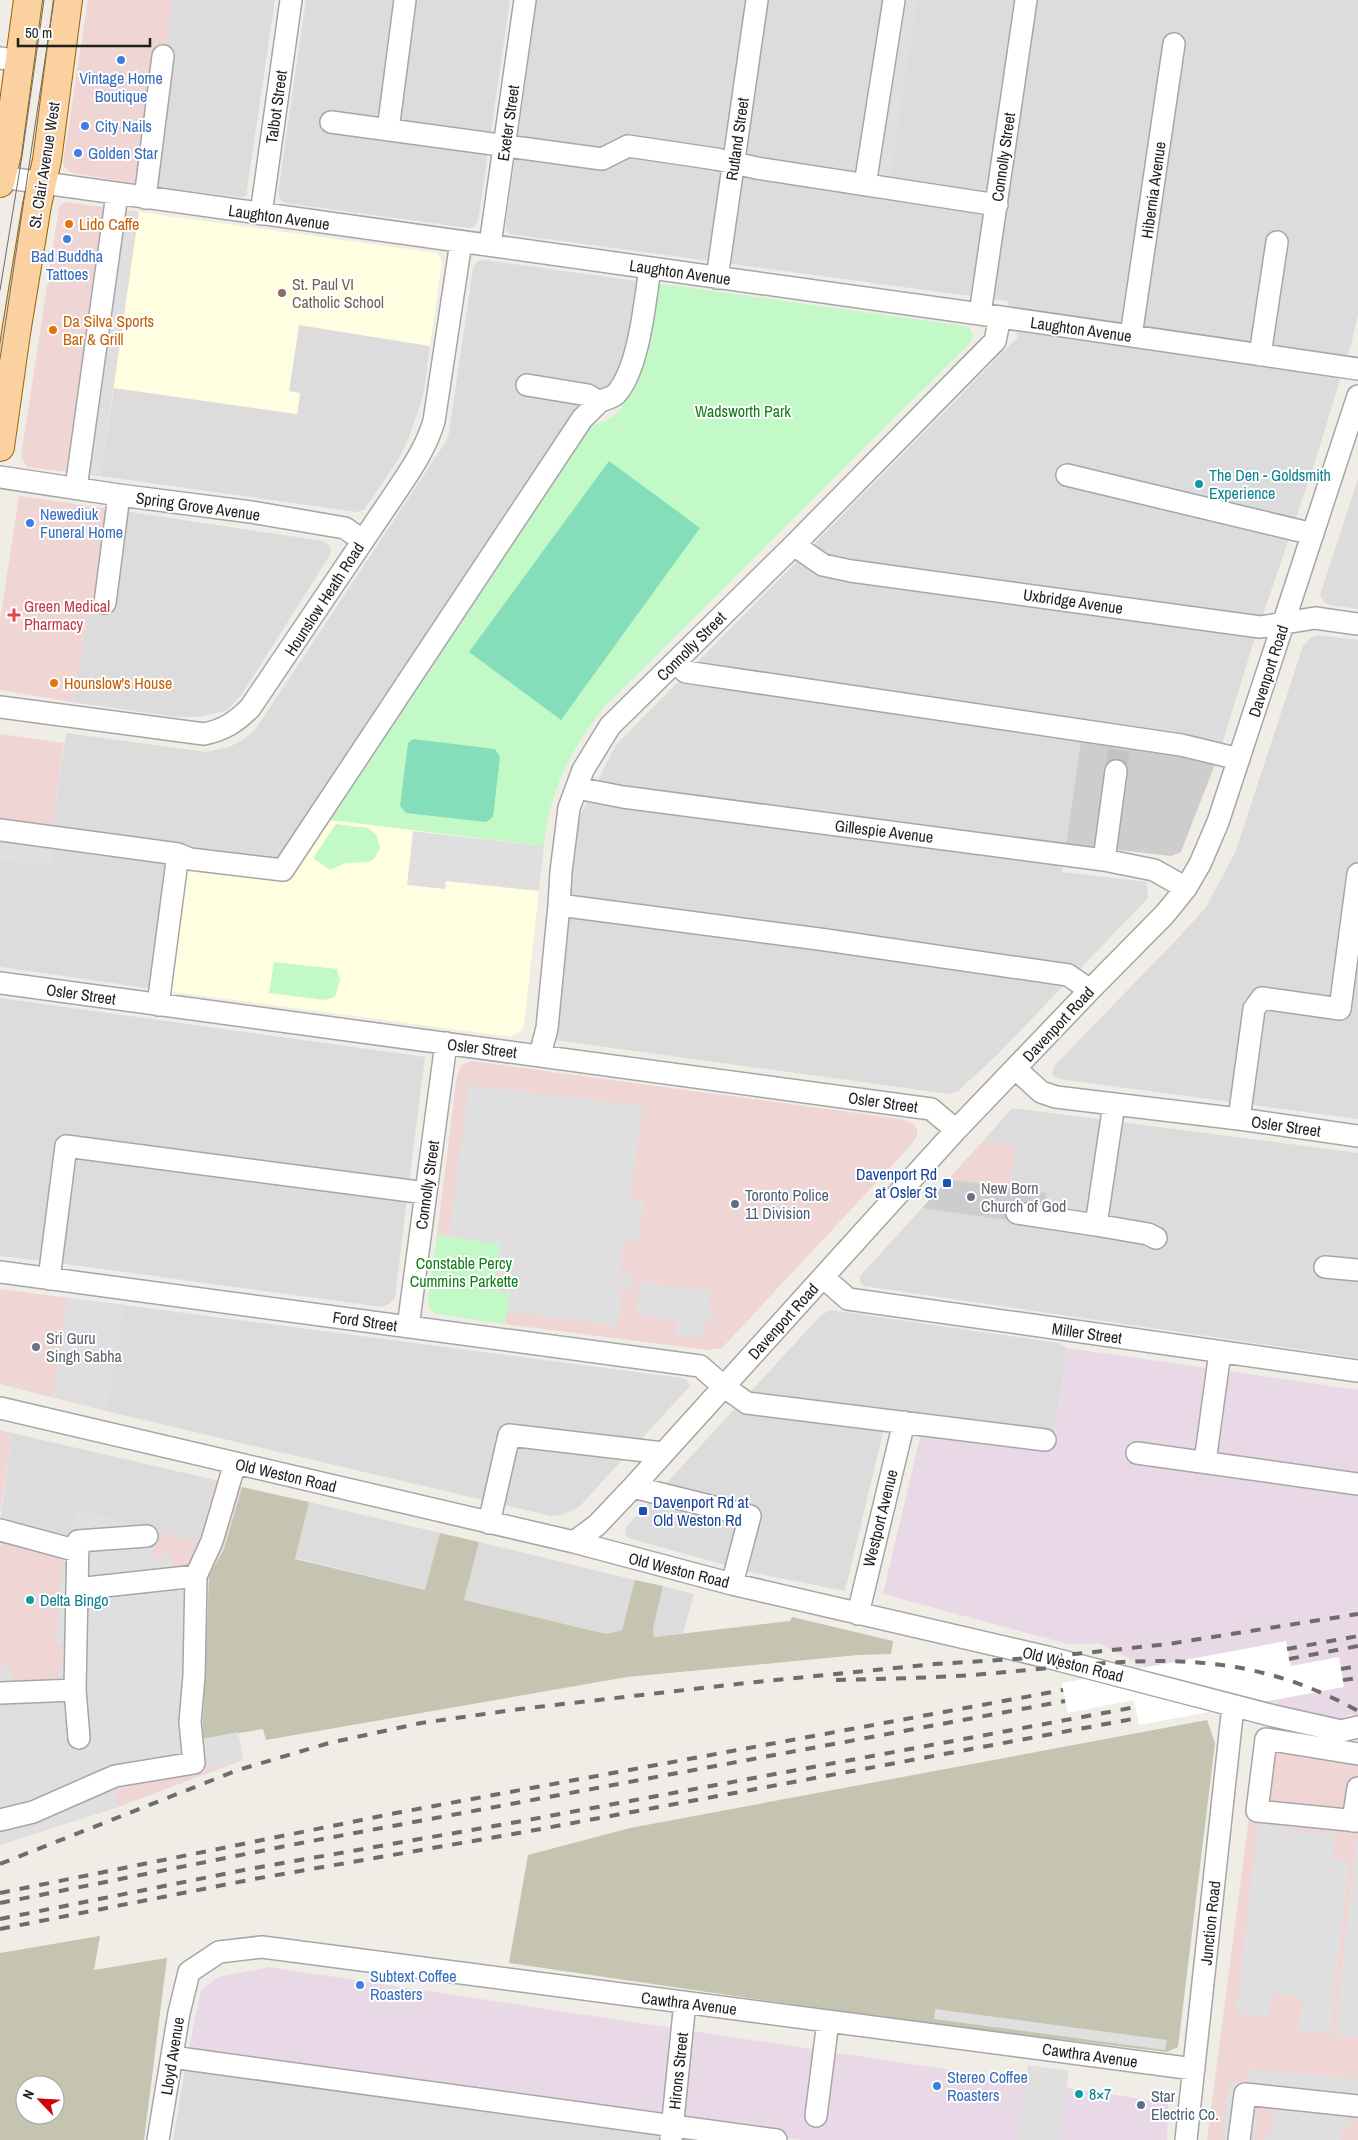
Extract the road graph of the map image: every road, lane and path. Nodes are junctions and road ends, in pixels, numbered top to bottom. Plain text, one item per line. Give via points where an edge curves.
1 (28, 0) edge
2 (68, 0) edge
3 (291, 0) edge
4 (406, 0) edge
5 (525, 0) edge
6 (757, 0) edge
7 (894, 0) edge
8 (1026, 0) edge
9 (1174, 44) dead end
10 (163, 56) dead end
11 (10, 60) edge
12 (331, 122) dead end
13 (388, 130) junction
14 (505, 146) junction
15 (734, 164) junction
16 (1, 180) edge
17 (42, 183) junction
18 (865, 185) junction
19 (116, 194) junction
20 (145, 198) junction
21 (997, 205) junction
22 (261, 214) junction
23 (461, 242) junction
24 (1277, 242) dead end
25 (490, 245) junction
26 (650, 268) junction
27 (717, 278) junction
28 (990, 316) junction
29 (1131, 336) junction
30 (1260, 355) junction
31 (1358, 369) edge
32 (527, 385) dead end
33 (1358, 396) edge
34 (599, 402) junction
35 (0, 448) edge
36 (1067, 475) dead end
37 (0, 477) edge
38 (76, 488) junction
39 (119, 495) junction
40 (1313, 534) junction
41 (363, 541) junction
42 (794, 545) junction
43 (105, 603) dead end
44 (1283, 624) junction
45 (1358, 624) edge
46 (675, 662) junction
47 (0, 708) edge
48 (1239, 758) junction
49 (1116, 771) tunnel mouth
50 (577, 788) junction
51 (0, 830) edge
52 (178, 854) junction
53 (1104, 860) junction
54 (1358, 874) edge
55 (1186, 888) junction
56 (559, 905) junction
57 (0, 983) edge
58 (1090, 990) junction
59 (158, 1005) junction
60 (446, 1044) junction
61 (540, 1054) junction
62 (1016, 1068) junction
63 (1114, 1104) junction
64 (1239, 1119) junction
65 (956, 1130) junction
66 (1358, 1136) edge
67 (426, 1193) junction
68 (1017, 1213) dead end
69 (1096, 1225) junction
70 (1156, 1238) dead end
71 (1325, 1267) dead end
72 (1358, 1270) edge
73 (0, 1272) edge
74 (822, 1278) junction
75 (49, 1279) junction
76 (408, 1327) junction
77 (1220, 1352) junction
78 (1358, 1371) edge
79 (723, 1386) junction
80 (0, 1408) edge
81 (904, 1422) junction
82 (1045, 1440) dead end
83 (663, 1453) junction
84 (1137, 1453) dead end
85 (1205, 1462) junction
86 (235, 1463) junction
87 (1358, 1484) edge
88 (633, 1487) junction
89 (489, 1523) junction
90 (0, 1530) edge
91 (147, 1536) dead end
92 (574, 1542) junction
93 (78, 1551) junction
94 (196, 1576) junction
95 (732, 1584) junction
96 (77, 1589) junction
97 (858, 1614) junction
98 (74, 1690) junction
99 (0, 1694) edge
100 (1233, 1706) junction
101 (1358, 1727) edge
102 (78, 1738) dead end
103 (1358, 1754) edge
104 (1358, 1788) edge
105 (0, 1820) edge
106 (1356, 1821) edge
107 (189, 1972) joint
108 (685, 2002) junction
109 (828, 2021) junction
110 (172, 2057) junction
111 (1194, 2069) junction
112 (1358, 2106) edge
113 (816, 2116) dead end
114 (672, 2133) edge
115 (158, 2140) edge
116 (776, 2140) edge
117 (1186, 2140) edge
118 (1239, 2140) edge

1 - 11 main road
2 - 17 main road, St. Clair Avenue West
3 - 22 street, Talbot Street
4 - 13 street
5 - 14 street, Exeter Street
6 - 15 street, Rutland Street
7 - 18 street
8 - 21 street, Connolly Street
9 - 29 street, Hibernia Avenue
10 - 20 street
11 - 16 main road via 7,154
12 - 13 street
13 - 14 street
14 - 15 street via 602,159 628,146
14 - 25 street, Exeter Street
15 - 18 street
15 - 27 street, Rutland Street
16 - 17 street, Laughton Avenue
17 - 19 street, Laughton Avenue
17 - 35 main road, St. Clair Avenue West
18 - 21 street
19 - 20 street, Laughton Avenue
19 - 38 street
20 - 22 street, Laughton Avenue
21 - 28 street, Connolly Street
22 - 23 street, Laughton Avenue
23 - 25 street, Laughton Avenue
23 - 41 street, Hounslow Heath Road via 430,436 421,455
24 - 30 street
25 - 26 street, Laughton Avenue
26 - 27 street, Laughton Avenue
26 - 34 street via 639,336 628,374 615,395
27 - 28 street, Laughton Avenue
28 - 29 street, Laughton Avenue
28 - 42 street, Connolly Street via 995,341
29 - 30 street, Laughton Avenue
30 - 31 street, Laughton Avenue
32 - 34 street via 588,395
33 - 40 street, Davenport Road
34 - 52 street via 582,418 283,870 190,859
36 - 40 street
37 - 38 street, Spring Grove Avenue
38 - 39 street, Spring Grove Avenue
39 - 41 street, Spring Grove Avenue via 345,528
39 - 43 street
40 - 44 street, Davenport Road
41 - 47 street, Hounslow Heath Road via 250,708 234,724 219,731 193,733
42 - 44 street, Uxbridge Avenue via 823,565 851,571 1260,627
42 - 46 street, Connolly Street
44 - 45 street, Uxbridge Avenue via 1315,618
44 - 48 street, Davenport Road
46 - 48 street via 686,672 1120,740 1181,745
46 - 50 street, Connolly Street via 610,726 583,770
48 - 55 street, Davenport Road via 1209,845
49 - 53 street
50 - 53 street, Gillespie Avenue via 623,797
50 - 56 street, Connolly Street via 569,808
51 - 52 street
52 - 59 street
53 - 55 street, Gillespie Avenue via 1154,870
54 - 64 street via 1340,1009 1262,998 1257,1002
55 - 58 street, Davenport Road via 1165,914
56 - 58 street via 1068,975
56 - 61 street, Connolly Street via 546,1028
57 - 59 street, Osler Street
58 - 62 street, Davenport Road
59 - 60 street, Osler Street
60 - 61 street, Osler Street
60 - 67 street, Connolly Street
61 - 65 street, Osler Street via 931,1108
62 - 63 street, Osler Street via 1041,1092 1056,1097
62 - 65 street, Davenport Road
63 - 64 street, Osler Street
63 - 69 street
64 - 66 street, Osler Street
65 - 74 street, Davenport Road
67 - 75 street via 66,1146
67 - 76 street, Connolly Street
68 - 69 street
69 - 70 street
71 - 72 street
73 - 75 street, Ford Street
74 - 77 street, Miller Street via 848,1299
74 - 79 street, Davenport Road
75 - 76 street, Ford Street
76 - 79 street, Ford Street via 700,1366
77 - 78 street, Miller Street
77 - 85 street
79 - 81 street, Ford Street via 747,1403
79 - 83 street, Davenport Road
80 - 86 street, Old Weston Road
81 - 82 street, Ford Street
81 - 97 street, Westport Avenue
83 - 88 street, Davenport Road
83 - 89 street via 509,1435
84 - 85 street
85 - 87 street
86 - 89 street, Old Weston Road
86 - 94 street via 212,1541
88 - 92 street, Davenport Road via 597,1525
88 - 95 street via 750,1516
89 - 92 street, Old Weston Road
90 - 93 street
91 - 93 street via 78,1541
92 - 95 street, Old Weston Road
93 - 96 street
94 - 96 street
94 - 105 street via 190,1722 194,1763 115,1776 33,1812
95 - 97 street, Old Weston Road
96 - 98 street
97 - 100 street, Old Weston Road via 1047,1657
98 - 99 street
98 - 102 street
100 - 101 street, Old Weston Road via 1341,1731
100 - 111 street, Junction Road
103 - 106 street via 1266,1739 1257,1810
104 - 106 street
107 - 108 street, Cawthra Avenue via 219,1952 262,1947
107 - 110 street, Lloyd Avenue
108 - 109 street, Cawthra Avenue
108 - 114 street, Hirons Street
109 - 111 street, Cawthra Avenue
109 - 113 street
110 - 114 street
110 - 115 street, Lloyd Avenue
111 - 117 street, Junction Road
112 - 118 street via 1244,2094
114 - 116 street

